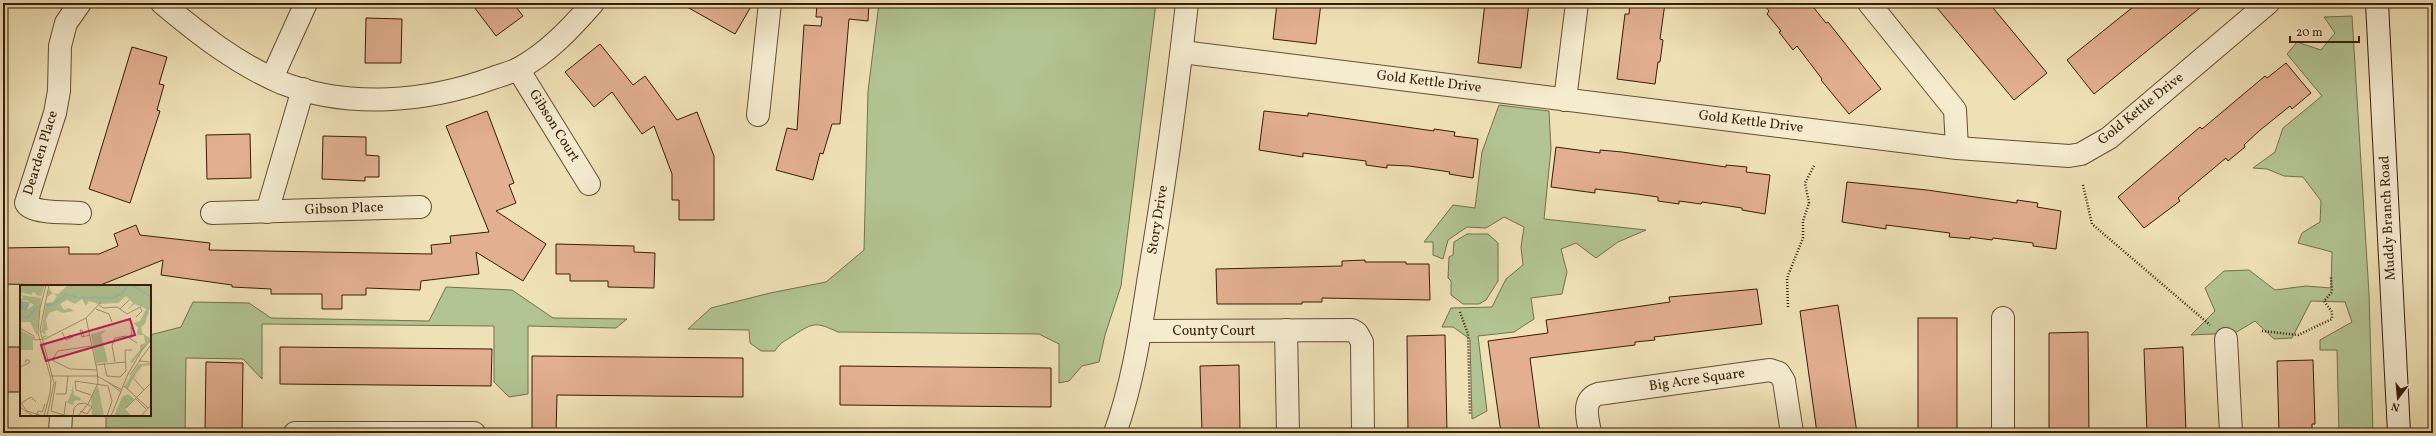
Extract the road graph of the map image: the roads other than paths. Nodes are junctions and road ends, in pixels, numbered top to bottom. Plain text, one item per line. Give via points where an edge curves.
1 (80, 3) edge
2 (162, 3) edge
3 (306, 3) edge
4 (593, 3) edge
5 (770, 3) edge
6 (1187, 3) edge
7 (1577, 3) edge
8 (1869, 3) edge
9 (2268, 3) edge
10 (2377, 3) edge
11 (1182, 52) junction
12 (518, 69) junction
13 (272, 78) junction
14 (303, 89) junction
15 (1565, 100) junction
16 (758, 115) dead end
17 (1957, 148) junction
18 (589, 184) dead end
19 (420, 207) dead end
20 (267, 212) junction
21 (80, 213) dead end
22 (212, 213) dead end
23 (2003, 318) dead end
24 (1286, 330) junction
25 (1142, 331) junction
26 (2226, 339) road end
27 (61, 416) edge
28 (60, 433) edge
29 (295, 433) edge
30 (474, 433) edge
31 (1115, 433) edge
32 (1288, 433) edge
33 (1363, 433) edge
34 (1590, 433) edge
35 (1792, 433) edge
36 (2003, 433) edge
37 (2230, 433) edge
38 (2399, 433) edge

1 - 21 street, Dearden Place via 66,23 60,46 59,91 55,113 26,203 31,209 38,211
2 - 13 street via 205,38
3 - 13 street
4 - 12 street via 551,46
5 - 16 street
6 - 11 street, Story Drive
7 - 15 street
8 - 17 street via 1955,110
9 - 17 street, Gold Kettle Drive via 2109,138 2081,154 2057,156
10 - 38 street, Muddy Branch Road
11 - 15 street, Gold Kettle Drive
11 - 25 street, Story Drive
12 - 14 street via 463,89 406,100 352,98
12 - 18 street, Gibson Court
13 - 14 street
14 - 20 street
15 - 17 street, Gold Kettle Drive
19 - 20 street, Gibson Place
20 - 22 street, Gibson Place
23 - 36 street
24 - 25 street, County Court
24 - 32 street
24 - 33 street, County Court via 1347,329 1357,333 1362,342
25 - 31 street, Story Drive via 1128,398
26 - 37 street
27 - 28 street
29 - 30 street
34 - 35 street, Big Acre Square via 1586,408 1590,398 1598,394 1770,370 1779,373 1784,381

